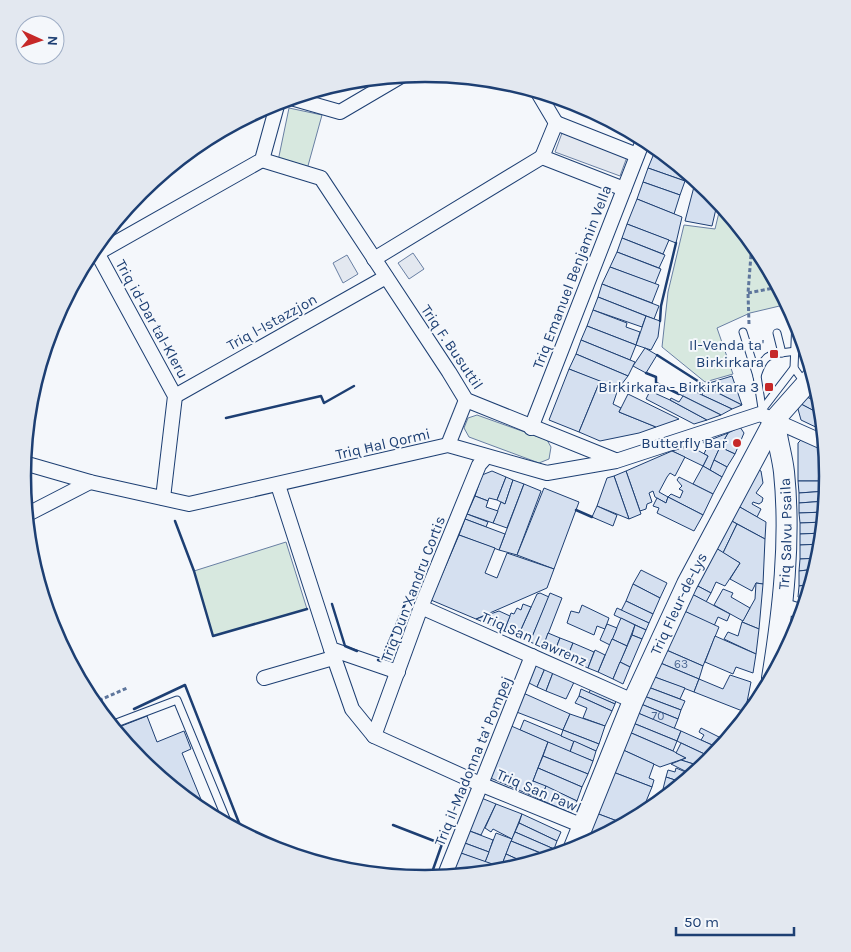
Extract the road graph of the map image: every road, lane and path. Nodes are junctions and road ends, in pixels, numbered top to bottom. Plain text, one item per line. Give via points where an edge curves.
1 (389, 84) edge
2 (542, 100) edge
3 (303, 102) edge
4 (275, 112) edge
5 (556, 123) junction
6 (641, 146) edge
7 (637, 155) junction
8 (542, 157) junction
9 (262, 160) junction
10 (624, 189) junction
11 (106, 246) edge
12 (751, 254) edge
13 (97, 259) edge
14 (374, 259) junction
15 (386, 277) junction
16 (772, 288) edge
17 (748, 293) junction
18 (743, 332) joint
19 (778, 333) dead end
20 (795, 339) edge
21 (795, 351) junction
22 (782, 353) junction
23 (794, 368) junction
24 (757, 376) junction
25 (807, 378) edge
26 (808, 382) edge
27 (175, 396) junction
28 (466, 400) junction
29 (766, 414) junction
30 (531, 428) junction
31 (818, 439) edge
32 (448, 446) junction
33 (486, 457) junction
34 (616, 461) junction
35 (31, 465) edge
36 (90, 482) junction
37 (278, 485) junction
38 (163, 498) junction
39 (33, 511) edge
40 (784, 606) junction
41 (422, 607) junction
42 (796, 610) edge
43 (332, 654) junction
44 (532, 656) junction
45 (776, 657) edge
46 (398, 672) junction
47 (264, 678) dead end
48 (127, 688) dead end
49 (101, 699) edge
50 (633, 701) junction
51 (118, 722) edge
52 (374, 736) junction
53 (480, 784) junction
54 (224, 815) edge
55 (583, 826) junction
56 (577, 839) edge
57 (447, 869) edge

1 - 3 street via 340,112
2 - 5 street
4 - 9 street
5 - 7 street
5 - 8 street
6 - 7 street, Triq Emanuel Benjamin Vella
7 - 10 street, Triq Emanuel Benjamin Vella
8 - 10 street
8 - 14 street
9 - 11 street
9 - 14 street, Triq F. Busuttil via 321,178
10 - 30 street, Triq Emanuel Benjamin Vella
12 - 17 path
13 - 27 street, Triq id-Dar tal-Kleru
14 - 15 street, Triq F. Busuttil
15 - 27 street, Triq l-Istazzjon
15 - 28 street, Triq F. Busuttil
16 - 17 path
17 - 18 path via 749,326
18 - 24 lane
19 - 22 lane
20 - 21 lane
21 - 22 lane
21 - 23 lane
22 - 24 lane via 762,360
23 - 25 lane
23 - 29 lane
24 - 29 lane
26 - 29 main road, Triq Fleur-de-Lys
27 - 38 street, Triq id-Dar tal-Kleru
28 - 30 street, Triq F. Busuttil
28 - 32 street
29 - 31 street
29 - 34 street, Triq Ħal Qormi
29 - 40 main road, Triq Salvu Psaila via 784,471
29 - 50 main road, Triq Fleur-de-Lys
30 - 34 street, Triq F. Busuttil
32 - 33 street, Triq Ħal Qormi
32 - 37 street, Triq Ħal Qormi
33 - 34 street, Triq Ħal Qormi via 547,473
33 - 41 street, Triq Dun Xandru Cortis via 479,465
35 - 36 street, Triq Ħal Qormi
36 - 38 street, Triq Ħal Qormi
36 - 39 street
37 - 38 street, Triq Ħal Qormi via 189,504
37 - 43 street
40 - 42 street
40 - 45 main road, Triq Salvu Psaila
41 - 44 street, Triq San Lawrenz
41 - 46 street, Triq Dun Xandru Cortis
43 - 46 street
43 - 47 street
43 - 52 street via 352,709
44 - 50 street, Triq San Lawrenz
44 - 53 street, Triq il-Madonna ta' Pompej
46 - 52 street, Triq Dun Xandru Cortis
48 - 49 path
50 - 55 main road, Triq Fleur-de-Lys
51 - 54 lane via 177,700
52 - 53 street, Triq San Pawl
53 - 55 street, Triq San Pawl
53 - 57 street, Triq il-Madonna ta' Pompej
55 - 56 main road, Triq Fleur-de-Lys

